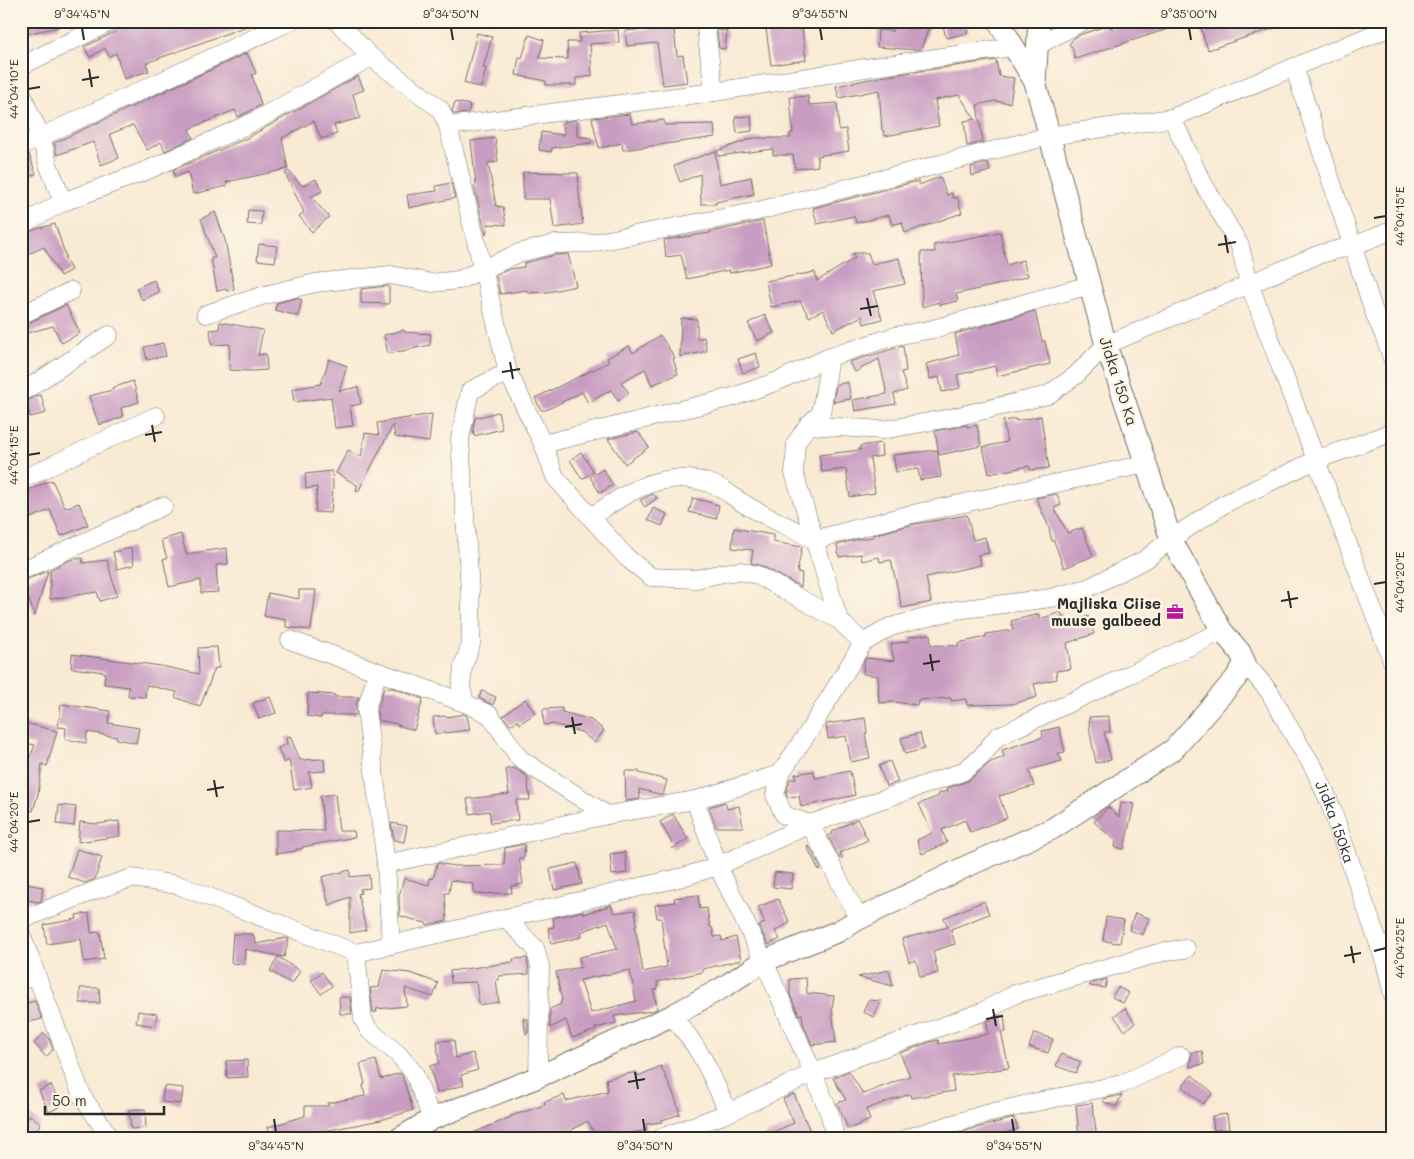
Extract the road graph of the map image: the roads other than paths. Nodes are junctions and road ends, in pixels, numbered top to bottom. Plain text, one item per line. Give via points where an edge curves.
1 (112, 21) edge
2 (291, 21) edge
3 (336, 21) edge
4 (705, 21) edge
5 (998, 21) edge
6 (1039, 21) edge
7 (1083, 21) edge
8 (1393, 26) edge
9 (1038, 45) junction
10 (1013, 47) junction
11 (372, 57) junction
12 (21, 66) edge
13 (1294, 67) junction
14 (1035, 82) junction
15 (21, 91) edge
16 (714, 92) junction
17 (1172, 118) junction
18 (448, 126) junction
19 (41, 136) junction
20 (1049, 136) junction
21 (21, 146) edge
22 (63, 202) junction
23 (21, 225) edge
24 (1393, 230) edge
25 (1353, 246) junction
26 (483, 270) junction
27 (1249, 283) junction
28 (1090, 286) junction
29 (71, 291) dead end
30 (21, 314) edge
31 (206, 314) dead end
32 (1389, 333) edge
33 (109, 335) dead end
34 (1106, 345) junction
35 (830, 357) junction
36 (1393, 361) edge
37 (508, 372) junction
38 (21, 393) edge
39 (156, 416) dead end
40 (808, 425) junction
41 (1393, 432) edge
42 (543, 444) junction
43 (1316, 460) junction
44 (1146, 464) junction
45 (21, 480) edge
46 (163, 506) dead end
47 (591, 517) junction
48 (1172, 539) junction
49 (814, 540) junction
50 (21, 571) edge
51 (839, 620) junction
52 (1222, 631) junction
53 (290, 640) dead end
54 (862, 643) junction
55 (1393, 662) edge
56 (1245, 663) junction
57 (378, 672) junction
58 (465, 702) junction
59 (780, 774) junction
60 (695, 800) junction
61 (607, 816) junction
62 (810, 824) junction
63 (386, 864) junction
64 (718, 866) junction
65 (506, 918) junction
66 (859, 919) junction
67 (21, 920) edge
68 (21, 934) edge
69 (391, 945) junction
70 (1186, 949) dead end
71 (356, 953) junction
72 (764, 961) junction
73 (1389, 961) edge
74 (29, 978) edge
75 (1393, 995) edge
76 (671, 1016) junction
77 (1181, 1056) dead end
78 (813, 1073) junction
79 (538, 1076) junction
80 (728, 1113) junction
81 (417, 1131) edge
82 (110, 1138) edge
83 (661, 1138) edge
84 (835, 1138) edge
85 (906, 1138) edge

1 - 12 street
2 - 19 street
3 - 11 street
4 - 16 street
5 - 10 street
6 - 9 street
7 - 9 street
8 - 13 street
9 - 14 street
10 - 14 street
10 - 16 street
11 - 18 street via 440,109
11 - 22 street via 253,122 148,170
13 - 17 street
13 - 25 street
14 - 20 street, Jidka 150 Ka
15 - 19 street
16 - 18 street
17 - 20 street
17 - 27 street via 1187,154 1240,246
18 - 26 street
19 - 21 street
19 - 22 street
20 - 26 street via 754,212 592,243 554,244 519,253
20 - 28 street, Jidka 150 Ka
22 - 23 street
24 - 25 street
25 - 27 street via 1320,254
25 - 32 street via 1375,315
26 - 31 street via 459,280 432,283 391,275 315,283
26 - 37 street
27 - 34 street
27 - 43 street
28 - 34 street, Jidka 150 Ka
28 - 35 street via 933,329 895,336
29 - 30 street
32 - 36 street
33 - 38 street
34 - 40 street via 1074,376 1048,395 882,430
34 - 44 street, Jidka 150 Ka
35 - 40 street via 821,413
35 - 42 street via 778,382 733,397
37 - 42 street
37 - 58 street via 470,391 460,439 471,606 471,644 463,667 461,687
39 - 45 street
40 - 49 street via 796,443 794,473
41 - 43 street
42 - 47 street via 555,476
43 - 48 street via 1224,504
43 - 55 street
44 - 48 street, Jidka 150 Ka
44 - 49 street via 908,515
46 - 50 street
47 - 49 street via 626,493 656,480 687,477 715,485 747,506
47 - 51 street via 626,557 651,577 696,579 740,571 756,576
48 - 52 street, Jidka 150 Ka
48 - 54 street via 1146,559 1088,588 1051,598 956,610 890,627
49 - 51 street
51 - 54 street
52 - 56 street, Jidka 150 Ka
52 - 62 street via 997,737 981,757 962,772
53 - 57 street
54 - 59 street
56 - 66 street via 1236,678 1174,749 1052,829
56 - 73 street, Jidka 150ka via 1269,691 1314,768
57 - 58 street
57 - 63 street via 366,709
58 - 61 street via 490,714 520,759
59 - 60 street
59 - 62 street via 775,795 784,815
60 - 61 street
60 - 64 street
61 - 63 street
62 - 64 street
62 - 66 street
63 - 69 street
64 - 65 street
64 - 72 street
65 - 69 street
65 - 79 street via 535,948 540,966
66 - 72 street via 839,931
67 - 71 street via 132,878 178,885
68 - 74 street
69 - 71 street
70 - 78 street via 1166,951 1015,994 982,1012
71 - 81 street via 363,1019 369,1030 398,1054 414,1073
72 - 76 street
72 - 78 street
73 - 75 street, Jidka 150ka
74 - 82 street via 82,1096
76 - 79 street
76 - 80 street via 687,1032 705,1062
77 - 85 street via 1122,1084 1024,1105
78 - 80 street
78 - 84 street via 830,1115
79 - 81 street
80 - 83 street

